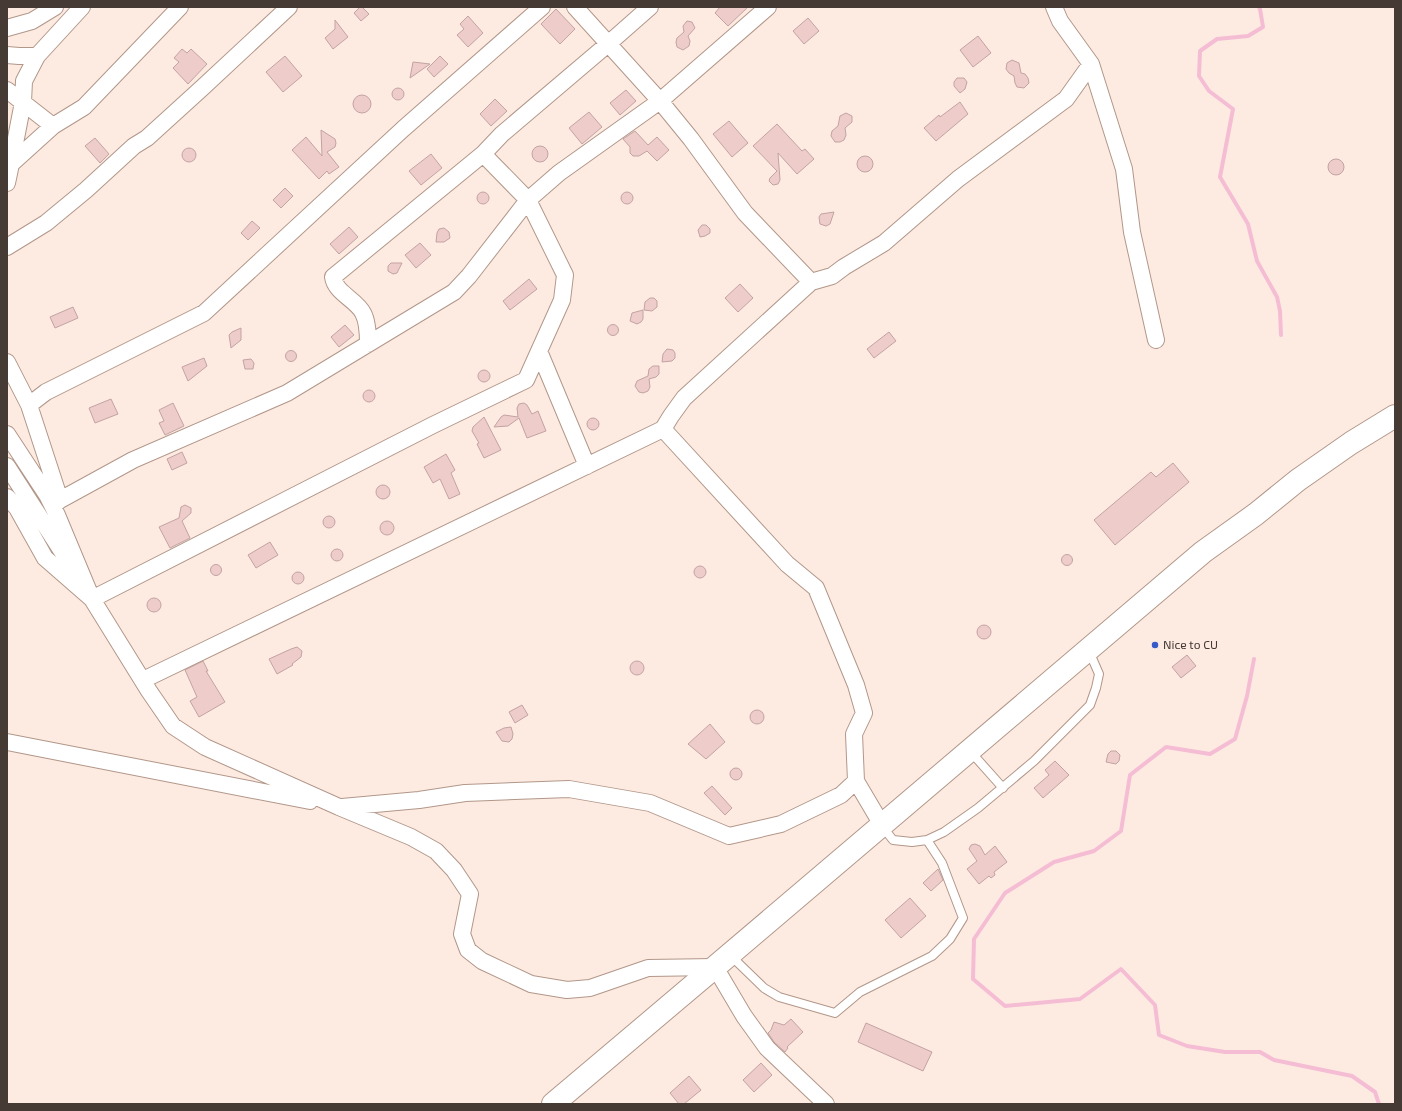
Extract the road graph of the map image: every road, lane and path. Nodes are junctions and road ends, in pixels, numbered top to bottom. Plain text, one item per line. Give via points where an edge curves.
1 (55, 7) edge
2 (82, 7) edge
3 (180, 7) edge
4 (289, 7) edge
5 (542, 7) edge
6 (575, 7) edge
7 (650, 7) edge
8 (768, 7) edge
9 (1054, 7) edge
10 (7, 28) edge
11 (608, 44) junction
12 (7, 55) edge
13 (37, 56) junction
14 (1092, 64) junction
15 (7, 90) edge
16 (660, 101) junction
17 (23, 102) junction
18 (53, 126) junction
19 (483, 154) junction
20 (9, 167) edge
21 (7, 183) edge
22 (528, 200) junction
23 (7, 246) edge
24 (811, 282) junction
25 (1156, 340) dead end
26 (368, 344) junction
27 (539, 351) junction
28 (7, 362) edge
29 (29, 405) junction
30 (1395, 416) edge
31 (663, 429) junction
32 (7, 434) edge
33 (7, 466) edge
34 (587, 466) junction
35 (7, 497) edge
36 (56, 503) junction
37 (92, 599) junction
38 (1088, 650) junction
39 (146, 685) junction
40 (7, 742) edge
41 (970, 751) junction
42 (856, 781) junction
43 (1003, 788) junction
44 (339, 807) junction
45 (882, 825) junction
46 (928, 840) junction
47 (723, 961) junction
48 (553, 1104) edge
49 (826, 1104) edge

1 - 10 street via 32,21
2 - 13 street
3 - 18 street via 84,108
4 - 23 street via 147,138 134,146 86,190 46,222
5 - 29 street via 403,129 204,312 46,392
6 - 11 street
7 - 11 street
8 - 16 street
9 - 14 street via 1060,20
11 - 16 street
11 - 19 street via 502,134
12 - 13 street
13 - 17 street via 24,81
14 - 24 street via 1066,99 958,179 884,243 844,266 832,276
14 - 25 street via 1124,169 1132,232
15 - 17 street
16 - 22 street
16 - 24 street via 745,213
17 - 18 street
17 - 20 street
18 - 20 street
19 - 22 street
19 - 26 street via 333,277 345,296 363,312
20 - 21 street
22 - 26 street via 454,292
22 - 27 street via 565,275 562,300
24 - 31 street via 684,398
26 - 36 street via 287,393 133,460
27 - 34 street
27 - 37 street via 526,380
28 - 29 street
29 - 36 street
30 - 38 highway via 1350,443 1203,552
31 - 34 street
31 - 42 street via 787,564 816,588 856,685 864,713 854,734
32 - 36 street via 47,496
33 - 37 street
34 - 39 street
35 - 37 street via 17,508 45,558
36 - 37 street
37 - 39 street
38 - 41 highway
38 - 43 lane via 1099,674 1090,705
39 - 44 street via 173,726 205,747
40 - 44 street
41 - 43 lane
41 - 45 highway
42 - 44 street via 841,795 782,824 729,836 650,802 569,789 464,793
42 - 45 street
43 - 46 lane via 973,812
44 - 47 street via 412,837 436,851 454,870 470,894 462,934 468,950 482,962 531,984 567,990 590,988 648,968
45 - 46 lane via 893,840
45 - 47 highway
46 - 47 lane via 942,863 964,918 950,939 932,956 860,992 835,1013 779,997
47 - 48 highway
47 - 49 street via 744,1016 767,1048

